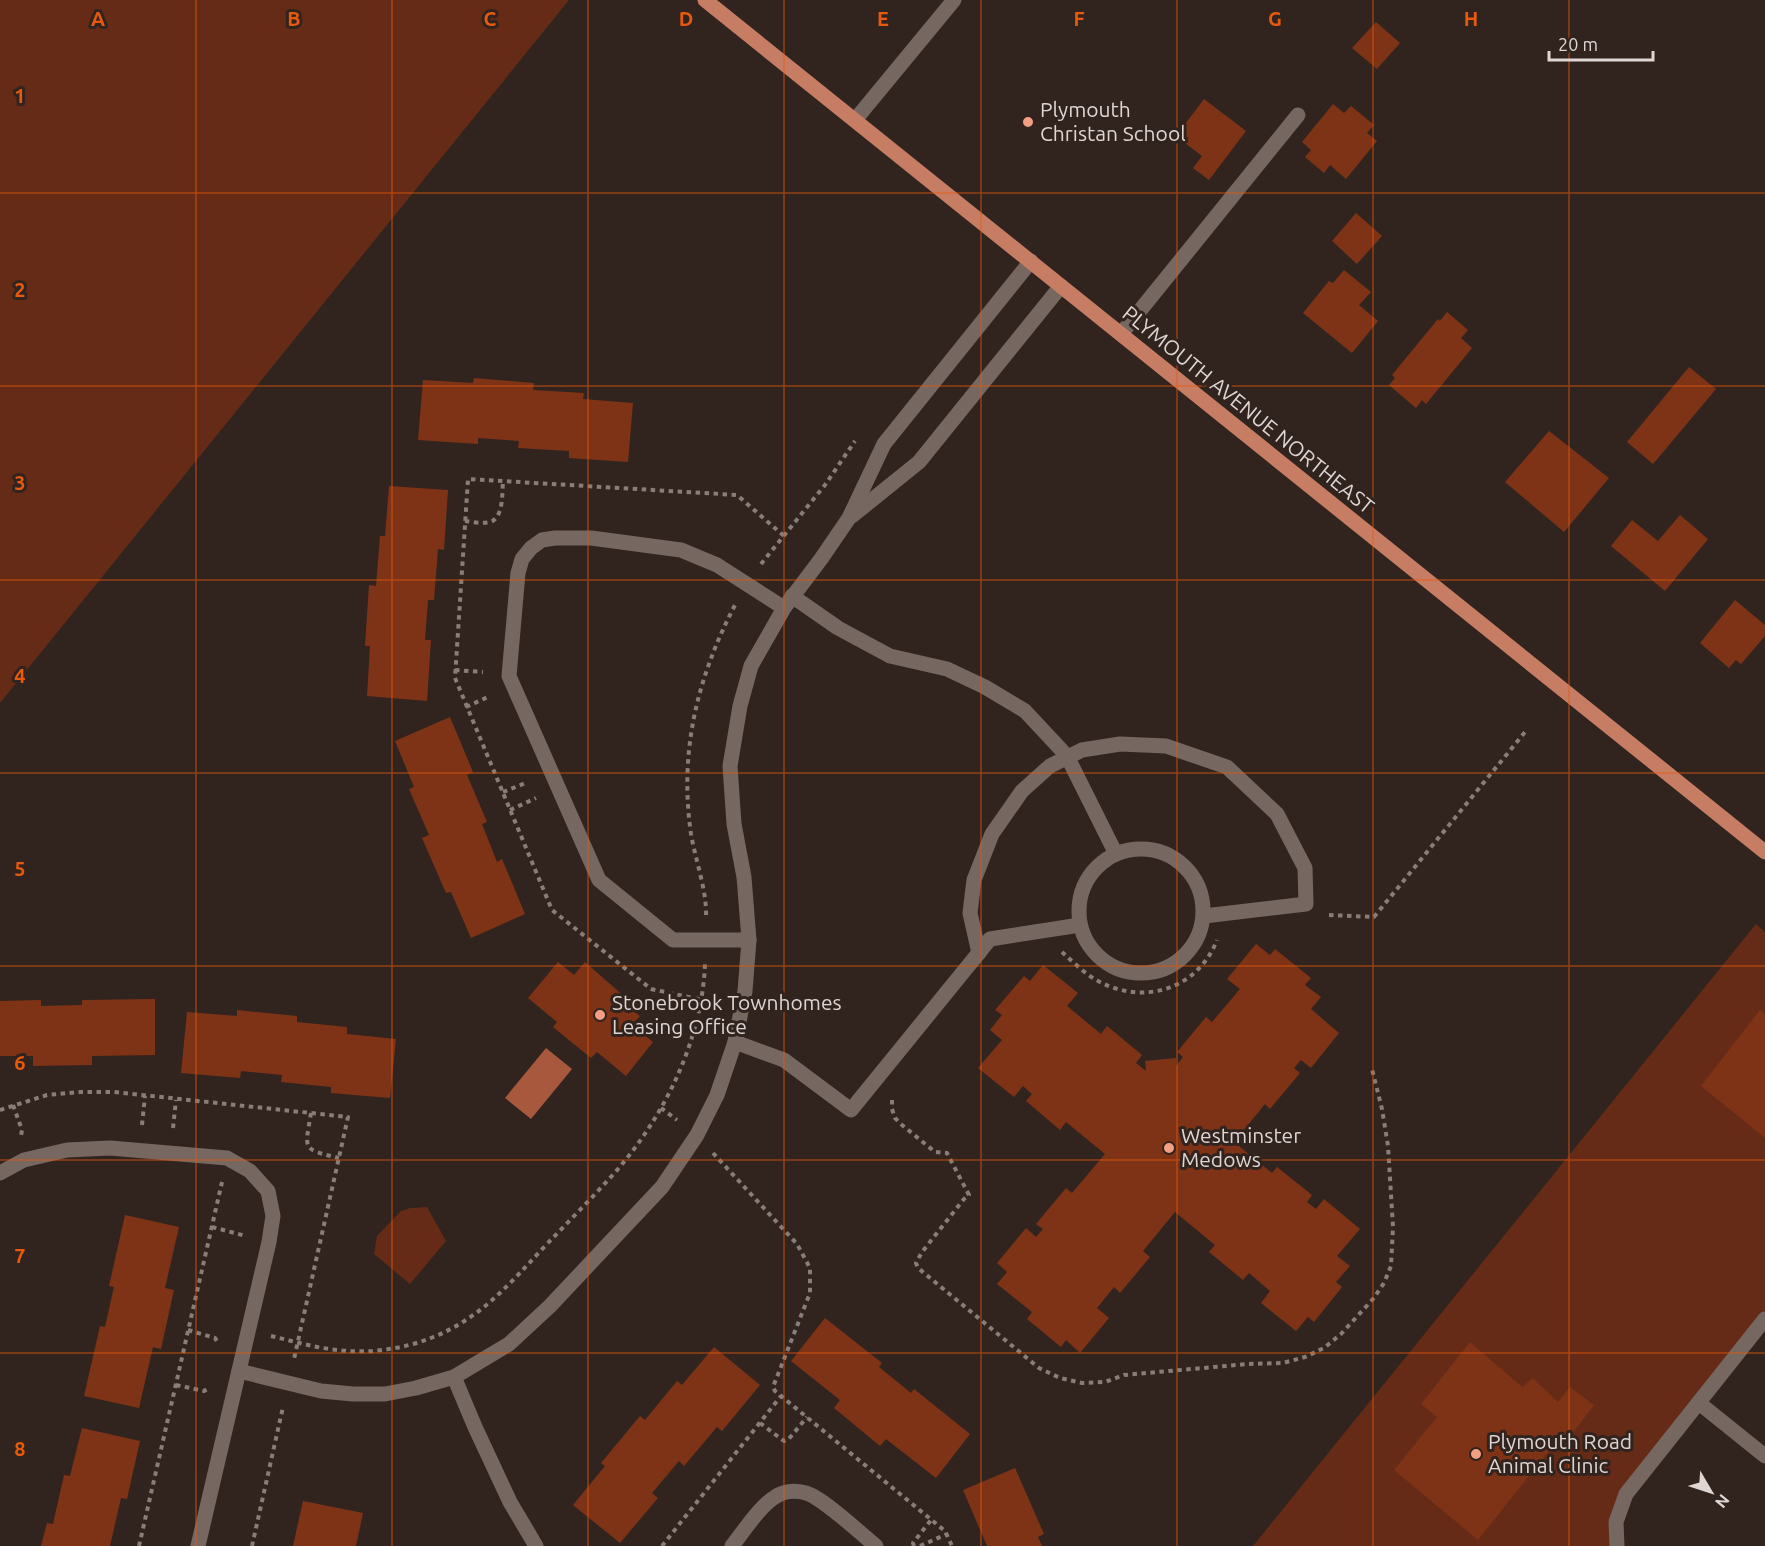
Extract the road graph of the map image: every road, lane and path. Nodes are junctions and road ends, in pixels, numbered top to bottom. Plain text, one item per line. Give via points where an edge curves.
1 (705, 0) edge
2 (954, 0) edge
3 (1298, 115) dead end
4 (855, 120) junction
5 (1030, 261) junction
6 (1061, 286) junction
7 (1121, 334) junction
8 (856, 440) dead end
9 (503, 481) junction
10 (849, 518) junction
11 (465, 521) junction
12 (784, 536) junction
13 (748, 584) junction
14 (788, 602) junction
15 (455, 670) junction
16 (489, 673) dead end
17 (494, 693) dead end
18 (466, 706) junction
19 (1525, 732) dead end
20 (1067, 756) junction
21 (535, 784) dead end
22 (502, 792) junction
23 (538, 792) dead end
24 (510, 810) junction
25 (1765, 852) edge
26 (1116, 854) junction
27 (1325, 914) dead end
28 (1204, 916) junction
29 (1080, 925) junction
30 (1220, 934) dead end
31 (705, 940) junction
32 (749, 940) junction
33 (1058, 949) dead end
34 (979, 953) junction
35 (701, 1000) junction
36 (741, 1009) junction
37 (735, 1042) junction
38 (1372, 1069) dead end
39 (895, 1091) dead end
40 (145, 1096) dead end
41 (176, 1100) dead end
42 (13, 1105) dead end
43 (661, 1108) junction
44 (311, 1113) dead end
45 (148, 1130) dead end
46 (168, 1132) dead end
47 (697, 1135) junction
48 (18, 1138) dead end
49 (227, 1158) junction
50 (339, 1158) dead end
51 (0, 1173) edge
52 (212, 1227) junction
53 (269, 1242) junction
54 (1764, 1323) edge
55 (188, 1330) junction
56 (248, 1330) junction
57 (219, 1344) dead end
58 (239, 1371) junction
59 (454, 1377) junction
60 (176, 1385) junction
61 (210, 1387) dead end
62 (781, 1396) junction
63 (1699, 1403) junction
64 (807, 1417) junction
65 (760, 1423) junction
66 (1765, 1456) edge
67 (932, 1520) junction
68 (946, 1534) junction
69 (140, 1546) edge
70 (198, 1546) edge
71 (536, 1546) edge
72 (662, 1546) edge
73 (732, 1546) edge
74 (876, 1546) edge
75 (914, 1546) edge
76 (920, 1546) edge
77 (952, 1546) edge
78 (1617, 1546) edge

1 - 4 main road, PLYMOUTH AVENUE NORTHEAST
2 - 4 street
3 - 7 street
4 - 5 main road, PLYMOUTH AVENUE NORTHEAST
5 - 6 main road, PLYMOUTH AVENUE NORTHEAST
5 - 10 street via 884,444
6 - 7 main road, PLYMOUTH AVENUE NORTHEAST
6 - 10 street via 919,462
7 - 25 main road, PLYMOUTH AVENUE NORTHEAST
8 - 12 path
9 - 11 path via 495,520
9 - 11 path via 468,479
9 - 12 path via 737,495
10 - 14 street
11 - 15 path
12 - 13 path
13 - 14 street
13 - 31 path via 718,637 704,674 688,756 691,833 706,910
13 - 31 street via 717,564 681,549 591,538 542,540 522,559 518,573 509,676 599,880 673,940
14 - 20 street via 890,656 947,669 984,687 1025,711
14 - 32 street via 751,666 730,766
15 - 16 path
15 - 18 path
17 - 18 path
18 - 22 path
19 - 27 path via 1374,917
20 - 26 street
20 - 28 street via 1120,744 1166,746 1227,767 1277,814 1305,868 1306,904
20 - 34 street via 1022,791 992,834 974,880 970,913
21 - 22 path via 528,782
22 - 24 path
23 - 24 path via 534,800
24 - 35 path via 552,910 651,989
26 - 28 street via 1137,848 1158,850 1178,860 1192,875 1202,895
26 - 29 street via 1098,866 1085,883 1079,903
28 - 29 street via 1199,935 1188,952 1155,972 1117,969 1087,943
29 - 34 street via 990,939
30 - 33 path via 1199,970 1183,982 1149,993 1129,992 1096,980
31 - 32 street
31 - 35 path
32 - 36 street
34 - 37 street via 851,1110 784,1060
35 - 36 path
35 - 43 path via 691,1040
36 - 37 street
37 - 47 street via 717,1095
38 - 39 path via 1388,1146 1393,1227 1391,1266 1366,1308 1324,1348 1305,1357 1283,1363 1124,1375 1104,1382 1082,1383 1039,1368 918,1268 916,1263 922,1252 969,1195 946,1153 934,1152 896,1118 892,1109
40 - 45 path via 142,1125
41 - 46 path via 174,1126
42 - 48 path via 22,1130
43 - 47 path
43 - 56 path via 618,1169 485,1307 459,1325 404,1346 374,1351 338,1350
44 - 50 path via 306,1144 309,1149
47 - 59 street via 662,1187 550,1306 509,1344
47 - 62 path via 797,1244 810,1268 810,1293 773,1387
49 - 51 street via 110,1148 67,1150 24,1160
49 - 52 path
49 - 53 street via 250,1171 267,1191 273,1216
52 - 53 path
52 - 55 path
53 - 56 street
54 - 63 street
55 - 57 path via 215,1338
55 - 60 path
56 - 58 street
58 - 59 street via 321,1391 353,1394 395,1392
58 - 70 street
59 - 71 street via 510,1502
60 - 61 path via 204,1391
60 - 69 path
62 - 64 path
62 - 65 path
63 - 66 street
63 - 78 street via 1626,1494 1616,1522
64 - 65 path via 784,1441
64 - 67 path
65 - 72 path
67 - 68 path
67 - 75 path
68 - 76 path
68 - 77 path
73 - 74 street via 774,1497 791,1491 823,1503

